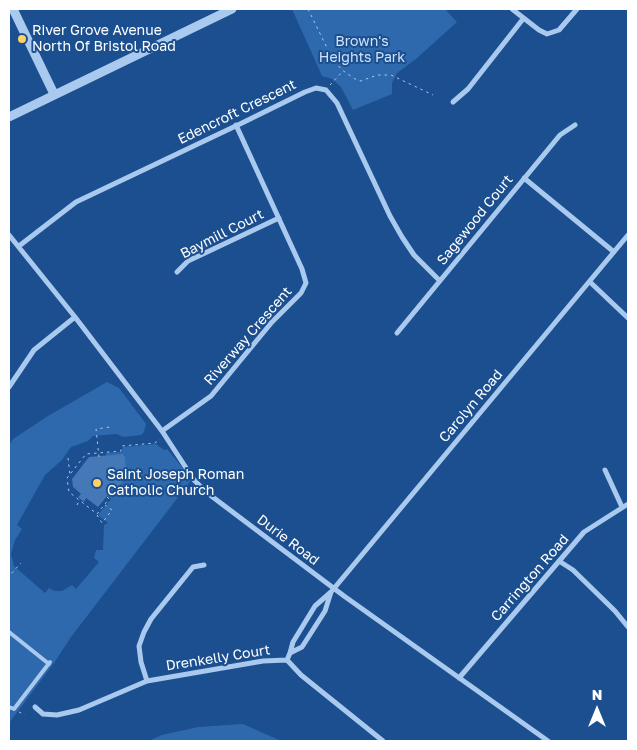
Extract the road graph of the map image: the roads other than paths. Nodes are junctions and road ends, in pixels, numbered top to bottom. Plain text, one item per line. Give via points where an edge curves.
1 (13, 9) edge
2 (232, 9) edge
3 (512, 9) edge
4 (577, 9) edge
5 (523, 19) junction
6 (54, 94) junction
7 (453, 102) dead end
8 (9, 116) edge
9 (236, 125) junction
10 (575, 125) dead end
11 (524, 178) junction
12 (279, 218) junction
13 (9, 235) edge
14 (628, 235) edge
15 (19, 246) junction
16 (614, 252) junction
17 (177, 272) dead end
18 (440, 280) junction
19 (590, 282) junction
20 (76, 317) junction
21 (628, 318) edge
22 (397, 334) dead end
23 (9, 387) edge
24 (163, 434) junction
25 (605, 470) dead end
26 (628, 504) edge
27 (622, 508) junction
28 (559, 561) junction
29 (204, 565) dead end
30 (332, 590) junction
31 (628, 627) edge
32 (9, 632) edge
33 (290, 653) junction
34 (287, 660) junction
35 (459, 678) junction
36 (147, 681) junction
37 (35, 706) dead end
38 (9, 707) edge
39 (384, 741) edge
40 (548, 741) edge

1 - 6 street
2 - 6 street
3 - 5 street
4 - 5 street via 559,30 550,34
5 - 7 street via 468,89
6 - 8 street
9 - 12 street, Riverway Crescent
9 - 15 street, Edencroft Crescent via 76,202
9 - 18 street, Edencroft Crescent via 305,92 316,88 326,90 337,103 402,237 414,255
10 - 11 street, Sagewood Court via 560,135
11 - 16 street
11 - 18 street, Sagewood Court
12 - 17 street, Baymill Court via 188,261
12 - 24 street, Riverway Crescent via 302,269 306,283 301,293 272,322 211,396
13 - 15 street, Durie Road
14 - 16 street, Carolyn Road
15 - 20 street, Durie Road
16 - 19 street, Carolyn Road
18 - 22 street, Sagewood Court
19 - 21 street
19 - 30 street, Carolyn Road
20 - 23 street via 34,350
20 - 24 street, Durie Road
24 - 30 street, Durie Road via 206,492
25 - 27 street
26 - 27 street, Carrington Road
27 - 28 street, Carrington Road via 584,532
28 - 31 street via 573,570
28 - 35 street, Carrington Road
29 - 36 street via 193,568 144,632 139,646
30 - 33 street, Carolyn Road via 315,606 293,642
30 - 33 street, Carolyn Road via 325,611 302,647
30 - 35 street, Durie Road
32 - 38 lane via 50,663 14,709
33 - 34 street, Carolyn Road
34 - 36 street, Drenkelly Court via 263,661
34 - 39 street, Drenkelly Court
35 - 40 street, Durie Road
36 - 37 street, Drenkelly Court via 64,714 44,714

